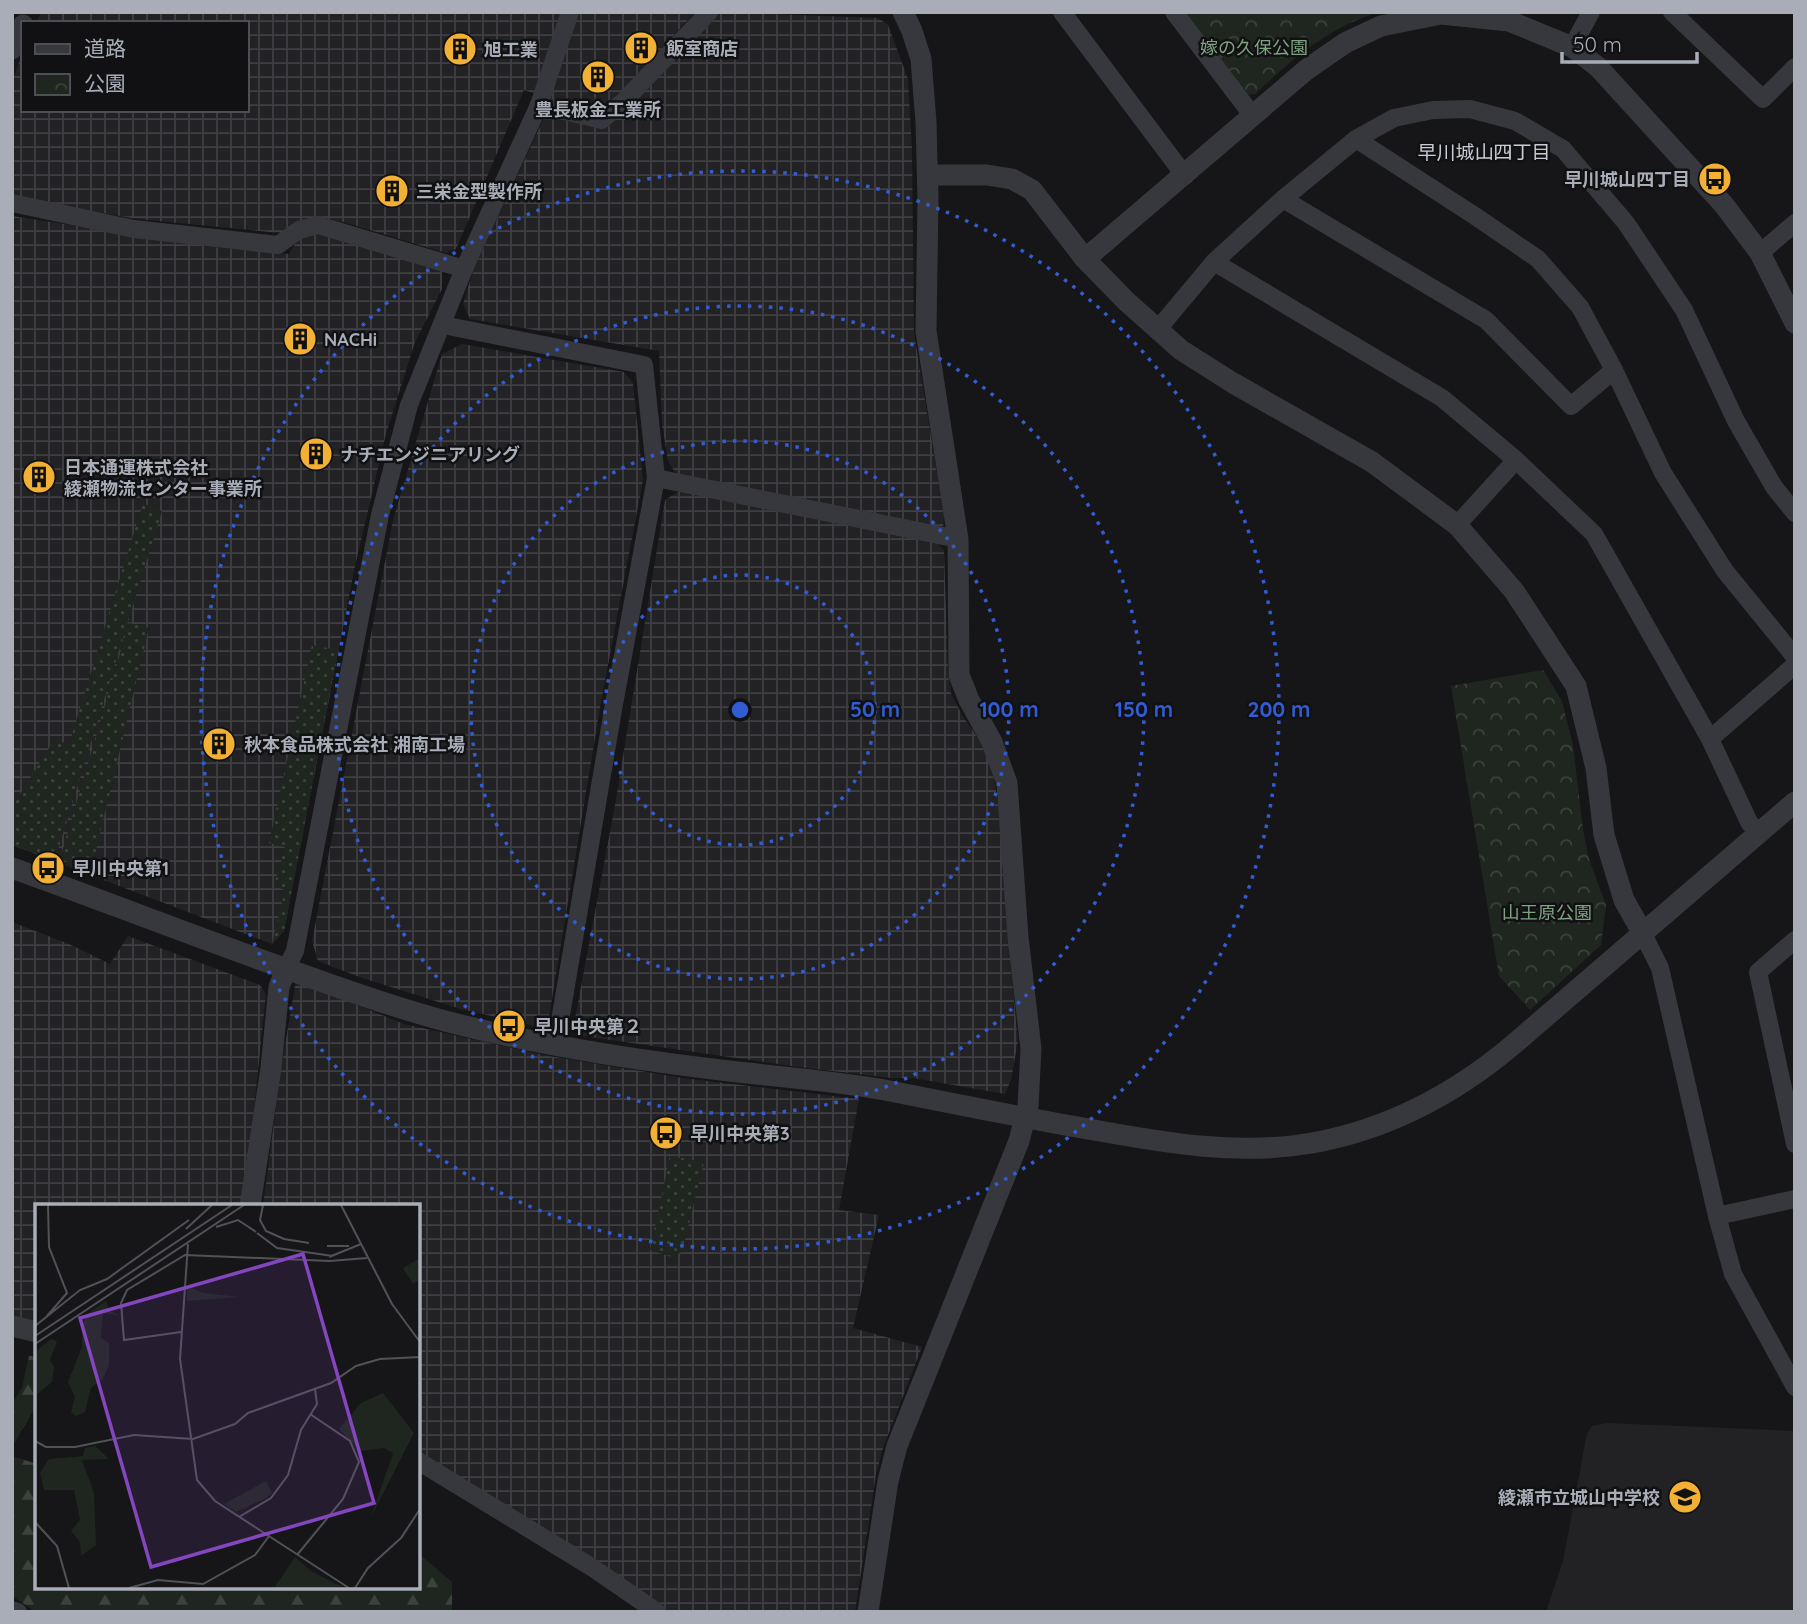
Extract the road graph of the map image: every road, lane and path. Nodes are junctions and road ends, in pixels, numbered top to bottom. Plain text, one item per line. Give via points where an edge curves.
1 (570, 12) edge
2 (709, 12) edge
3 (903, 12) edge
4 (1062, 12) edge
5 (1174, 12) edge
6 (1591, 12) edge
7 (1672, 12) edge
8 (1441, 13) edge
9 (21, 29) edge
10 (1572, 47) junction
11 (12, 49) edge
12 (1795, 67) edge
13 (539, 105) junction
14 (1252, 116) junction
15 (1356, 139) junction
16 (928, 175) junction
17 (1185, 176) junction
18 (1283, 199) junction
19 (12, 203) edge
20 (1795, 223) edge
21 (1760, 253) junction
22 (1085, 259) junction
23 (1214, 261) junction
24 (464, 269) junction
25 (1795, 323) edge
26 (443, 325) junction
27 (1158, 329) junction
28 (1615, 370) junction
29 (1516, 460) junction
30 (656, 478) junction
31 (1795, 513) edge
32 (1457, 525) junction
33 (958, 539) junction
34 (1795, 657) edge
35 (1795, 665) edge
36 (1710, 739) junction
37 (1795, 802) edge
38 (1758, 833) junction
39 (12, 868) edge
40 (1642, 932) junction
41 (1795, 940) edge
42 (286, 970) junction
43 (556, 1044) junction
44 (1026, 1118) junction
45 (1795, 1144) edge
46 (1795, 1199) edge
47 (250, 1204) edge
48 (1717, 1216) junction
49 (12, 1326) edge
50 (35, 1332) edge
51 (1795, 1387) edge
52 (420, 1462) edge
53 (12, 1610) edge
54 (18, 1612) edge
55 (657, 1612) edge
56 (868, 1612) edge

1 - 13 street
2 - 13 street via 602,120
3 - 16 street via 921,59
4 - 17 street
5 - 14 street
6 - 10 street
7 - 12 street via 1763,99
8 - 10 street via 1509,21
8 - 14 street via 1381,26 1345,43
9 - 11 street
10 - 21 street via 1598,67 1716,196
13 - 24 street
14 - 17 street
15 - 18 street
15 - 28 street via 1538,259 1580,307
15 - 31 street via 1394,118 1470,109 1515,121 1563,149 1626,223 1684,310 1737,421 1774,487
16 - 22 street via 1012,179 1032,190
16 - 33 street via 926,331
17 - 22 street
18 - 23 street
18 - 28 street via 1486,320 1571,406
19 - 24 street via 134,229 278,245 299,230 318,225
20 - 21 street
21 - 25 street
22 - 27 street
23 - 27 street
23 - 29 street via 1442,398
24 - 26 street
26 - 30 street via 644,365
26 - 42 street via 409,405 380,514 295,951
27 - 32 street via 1181,350 1233,383 1372,462
28 - 34 street via 1662,473 1725,571
29 - 32 street
29 - 36 street via 1594,534
30 - 33 street
30 - 43 street
32 - 40 street via 1514,591 1576,686 1596,768 1604,835 1619,889
33 - 44 street via 959,675 1007,783 1031,1049
35 - 36 street
36 - 38 street
37 - 38 street
38 - 40 street
39 - 42 street
40 - 44 street via 1486,1068 1409,1114 1364,1130 1314,1143 1244,1149 1198,1147
40 - 48 street via 1660,968
41 - 45 street via 1758,972
42 - 43 street via 413,1013
42 - 47 street via 279,987
43 - 44 street via 685,1066 871,1088
44 - 56 street via 897,1446
46 - 48 street
48 - 51 street via 1733,1274
49 - 50 street
52 - 55 street
53 - 54 street

